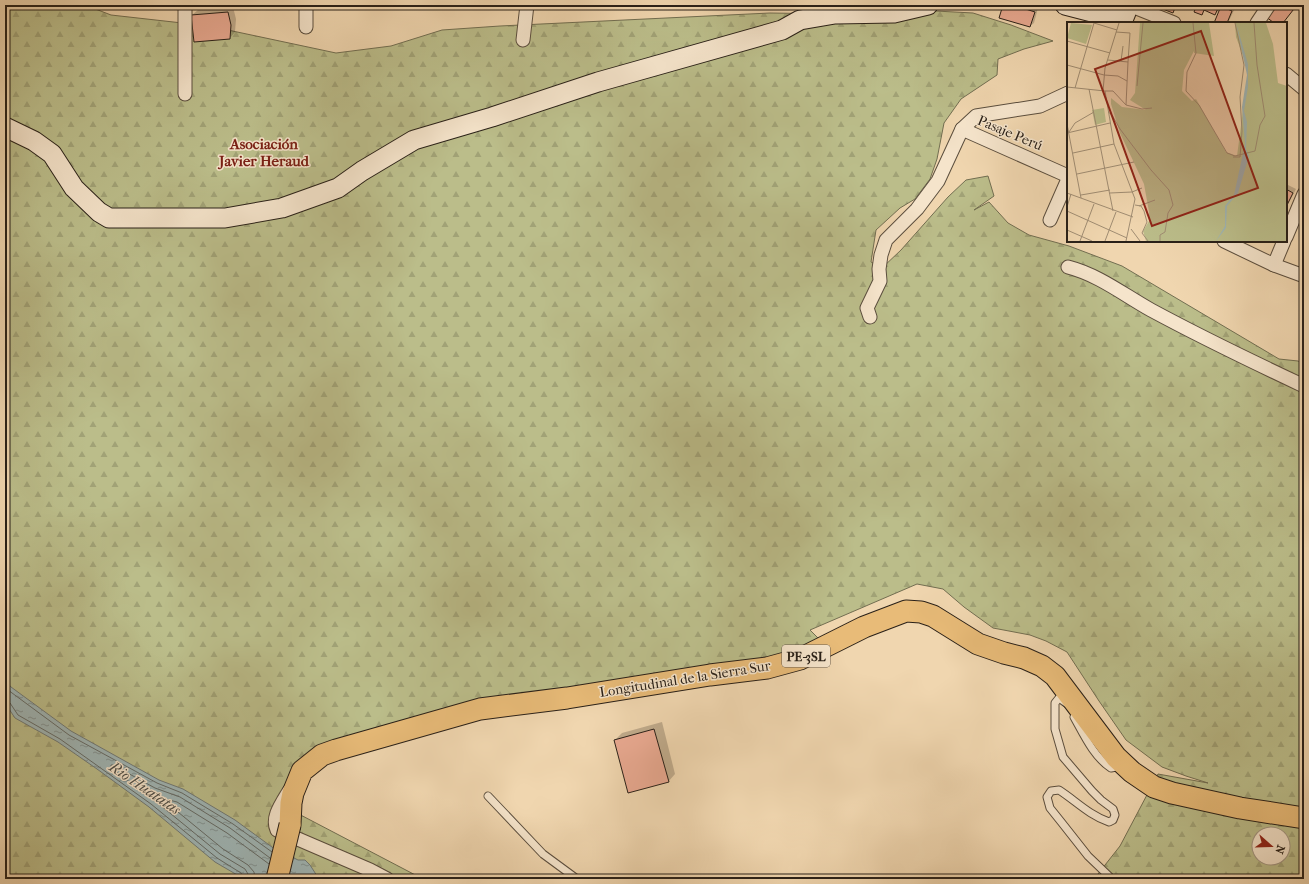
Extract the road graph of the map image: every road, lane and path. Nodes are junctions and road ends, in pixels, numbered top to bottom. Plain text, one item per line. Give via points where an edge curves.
1 (185, 5) edge
2 (306, 5) edge
3 (527, 5) edge
4 (928, 5) edge
5 (1065, 5) edge
6 (1269, 5) edge
7 (1125, 16) edge
8 (1167, 22) edge
9 (1258, 22) edge
10 (306, 28) dead end
11 (523, 40) dead end
12 (1287, 75) edge
13 (1304, 89) edge
14 (1067, 93) edge
15 (185, 94) dead end
16 (5, 127) edge
17 (962, 129) junction
18 (1067, 176) edge
19 (1067, 181) edge
20 (1304, 194) edge
21 (1301, 211) edge
22 (1050, 220) dead end
23 (1287, 234) edge
24 (1226, 242) edge
25 (1284, 242) edge
26 (1274, 265) junction
27 (1068, 267) dead end
28 (1304, 276) edge
29 (870, 317) dead end
30 (1304, 386) edge
31 (1125, 766) junction
32 (302, 771) junction
33 (488, 796) dead end
34 (1304, 818) edge
35 (277, 879) edge
36 (387, 879) edge
37 (577, 879) edge
38 (1112, 879) edge

1 - 15 street
2 - 10 street
3 - 11 street
4 - 16 main road via 894,13 835,14 800,20 782,30 598,82 414,140 338,188 282,208 226,218 109,218 74,188 52,154 34,141
5 - 7 main road
6 - 9 street
7 - 8 street
12 - 13 street
14 - 17 street via 1040,106 976,116
17 - 18 street, Pasaje Perú
17 - 29 street via 938,180 917,209 886,240 881,255 880,281 867,308
19 - 22 street
20 - 21 street
21 - 23 street
24 - 26 street
25 - 26 street
26 - 28 street
27 - 30 street via 1106,282 1150,309
31 - 32 main road, Longitudinal de la Sierra Sur / PE-3SL via 1055,676 1042,666 978,644 933,616 906,611 864,627 800,659 774,666 480,709 336,750 322,755
31 - 34 main road, Longitudinal de la Sierra Sur / PE-3SL via 1154,787 1172,793 1240,808
31 - 38 lane via 1111,768 1105,764 1088,741 1065,701 1059,698 1055,702 1055,729 1063,757 1092,791 1113,809 1115,815 1114,820 1108,822 1099,819 1059,790 1051,790 1047,797 1050,808 1088,856
32 - 35 main road, Longitudinal de la Sierra Sur / PE-3SL, bridge via 293,793 290,825
32 - 36 street via 277,812 274,825 277,830
33 - 37 lane via 543,854

